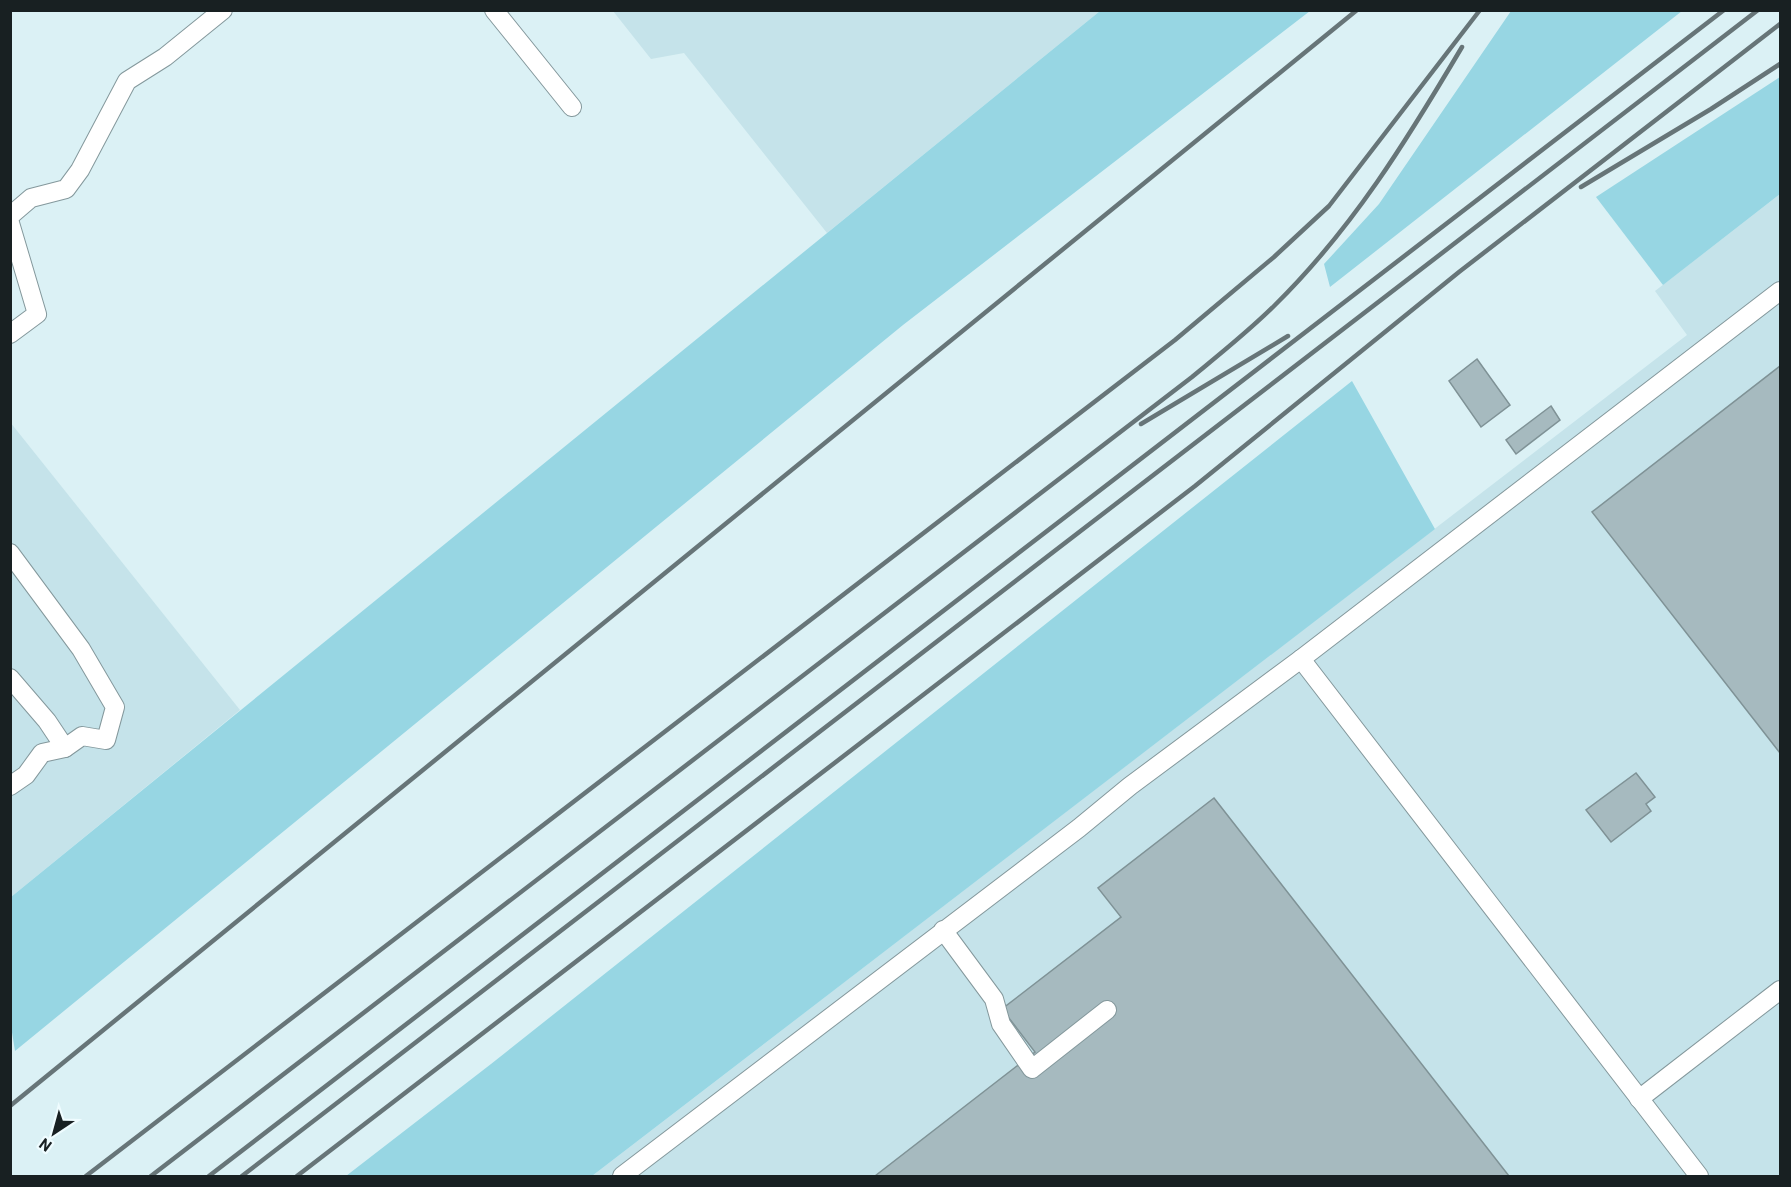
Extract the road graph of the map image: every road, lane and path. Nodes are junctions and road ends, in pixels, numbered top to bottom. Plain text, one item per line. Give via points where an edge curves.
1 (223, 10) edge
2 (495, 10) edge
3 (572, 107) dead end
4 (10, 216) edge
5 (10, 223) edge
6 (1780, 291) edge
7 (10, 334) edge
8 (10, 553) edge
9 (1301, 659) junction
10 (10, 678) edge
11 (65, 747) junction
12 (10, 786) edge
13 (944, 930) junction
14 (1780, 990) edge
15 (1107, 1010) dead end
16 (1639, 1099) junction
17 (622, 1176) edge
18 (1699, 1176) edge

1 - 4 lane via 165,57 127,81 66,189 31,198
2 - 3 lane
5 - 7 lane via 37,314
6 - 9 lane
8 - 11 lane via 81,649 115,707 106,740 82,736
9 - 13 lane
9 - 16 lane
10 - 11 lane
11 - 12 lane via 42,753 26,775
13 - 15 lane via 994,999 1001,1024 1032,1069
13 - 17 lane
14 - 16 lane
16 - 18 lane

